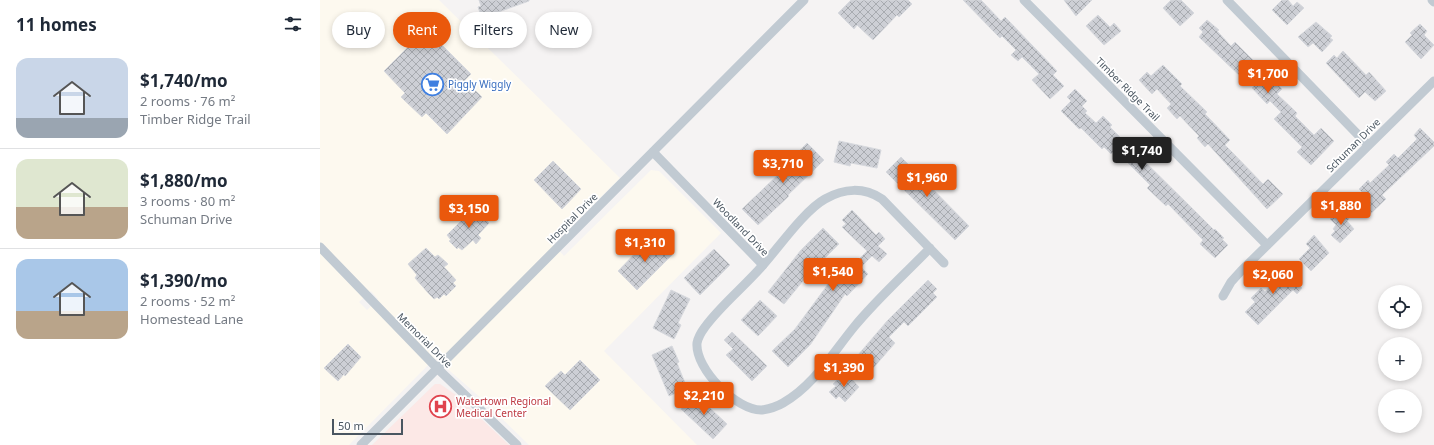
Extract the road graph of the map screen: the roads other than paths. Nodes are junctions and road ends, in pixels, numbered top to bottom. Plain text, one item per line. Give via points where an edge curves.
1 (1024, 0) edge
2 (1226, 0) edge
3 (798, 2) edge
4 (1434, 81) edge
5 (1368, 145) junction
6 (653, 152) junction
7 (1267, 245) junction
8 (320, 247) edge
9 (930, 248) junction
10 (944, 263) dead end
11 (763, 265) junction
12 (1223, 296) dead end
13 (438, 369) junction
14 (361, 445) edge
15 (518, 445) edge

1 - 7 street, Timber Ridge Trail
2 - 5 street
3 - 6 street, Hospital Drive
4 - 5 street, Schuman Drive
5 - 7 street, Schuman Drive
6 - 11 street, Woodland Drive
6 - 13 street, Hospital Drive
7 - 12 street, Schuman Drive via 1231,282
8 - 13 street, Memorial Drive
9 - 10 street, Woodland Drive
9 - 11 street, Woodland Drive via 882,200 875,195 854,190 839,192 824,199 800,222
9 - 11 street via 855,326 809,385 782,404 762,410 741,403 728,395 700,362 697,343 705,327
13 - 14 street, Hospital Drive
13 - 15 street, Memorial Drive

